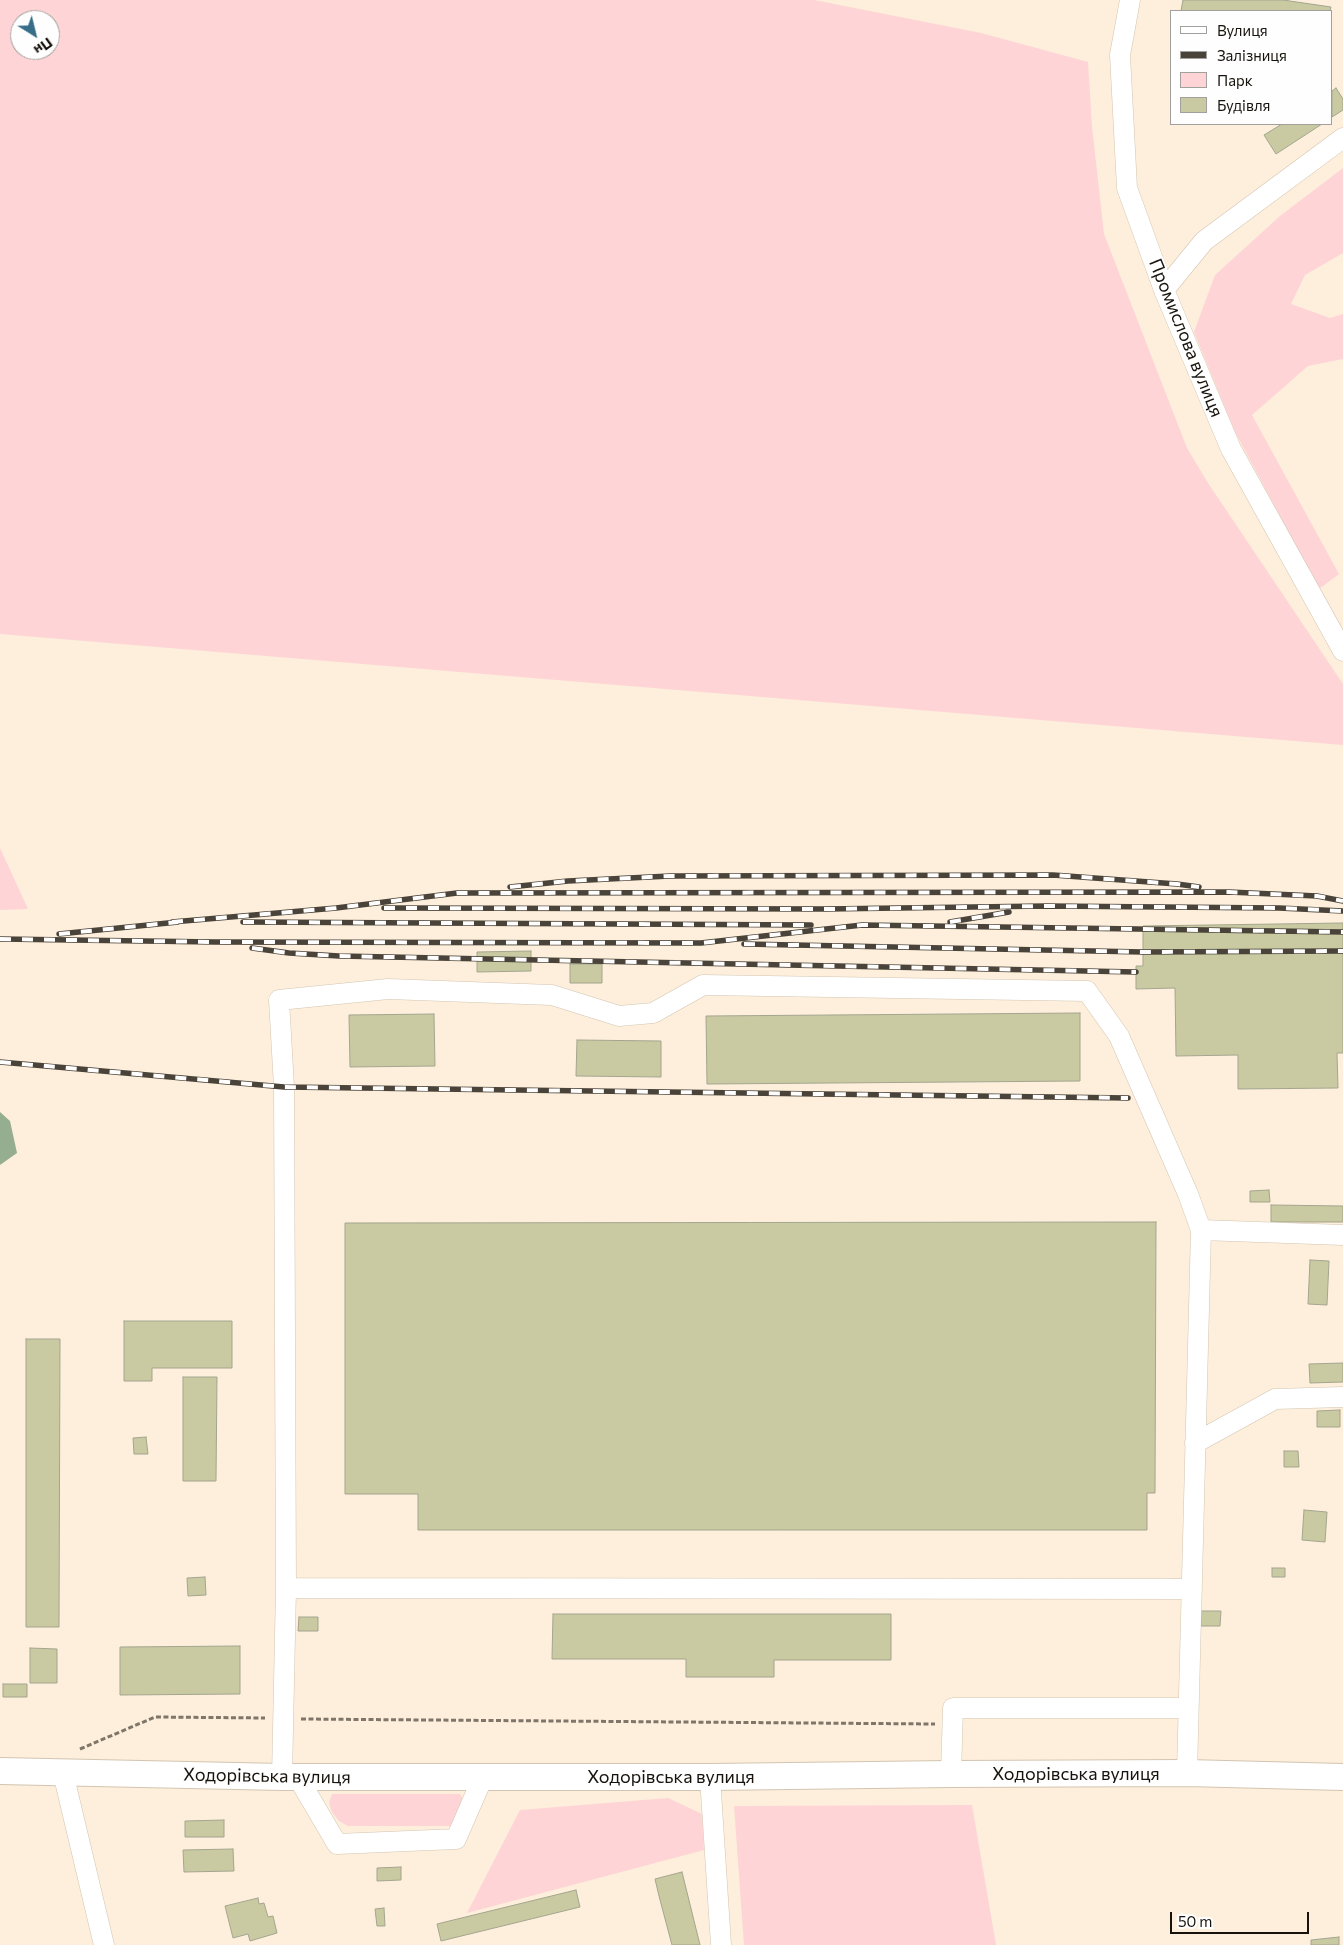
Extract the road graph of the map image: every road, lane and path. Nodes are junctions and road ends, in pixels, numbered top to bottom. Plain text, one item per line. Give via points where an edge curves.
1 (1130, 0) edge
2 (1343, 138) edge
3 (1164, 290) junction
4 (1343, 651) edge
5 (1201, 1230) junction
6 (1343, 1235) edge
7 (1343, 1397) edge
8 (1196, 1442) junction
9 (286, 1588) junction
10 (1192, 1589) junction
11 (1188, 1708) junction
12 (283, 1718) junction
13 (953, 1724) junction
14 (76, 1751) dead end
15 (0, 1771) edge
16 (63, 1773) junction
17 (1187, 1773) junction
18 (951, 1774) junction
19 (290, 1776) junction
20 (1343, 1776) edge
21 (710, 1777) junction
22 (483, 1778) junction
23 (104, 1945) edge
24 (721, 1945) edge

1 - 3 street, Промислова вулиця via 1120,55 1127,188
2 - 3 street via 1204,241
3 - 4 street, Промислова вулиця via 1231,449
5 - 6 street
5 - 8 street
5 - 9 street via 1119,1036 1086,991 703,985 653,1013 620,1016 552,995 388,989 279,1000 284,1087
7 - 8 street via 1275,1399
8 - 10 street
9 - 10 street
9 - 12 street
10 - 11 street
11 - 13 street via 953,1708
11 - 17 street
12 - 13 path
12 - 14 path via 155,1717
12 - 19 street
13 - 18 street
15 - 16 main road, Ходорівська вулиця
16 - 19 main road, Ходорівська вулиця
16 - 23 street
17 - 18 main road, Ходорівська вулиця
17 - 20 main road, Ходорівська вулиця
18 - 21 main road, Ходорівська вулиця
19 - 22 main road, Ходорівська вулиця
19 - 22 street via 337,1844 456,1839
21 - 22 main road, Ходорівська вулиця
21 - 24 street

